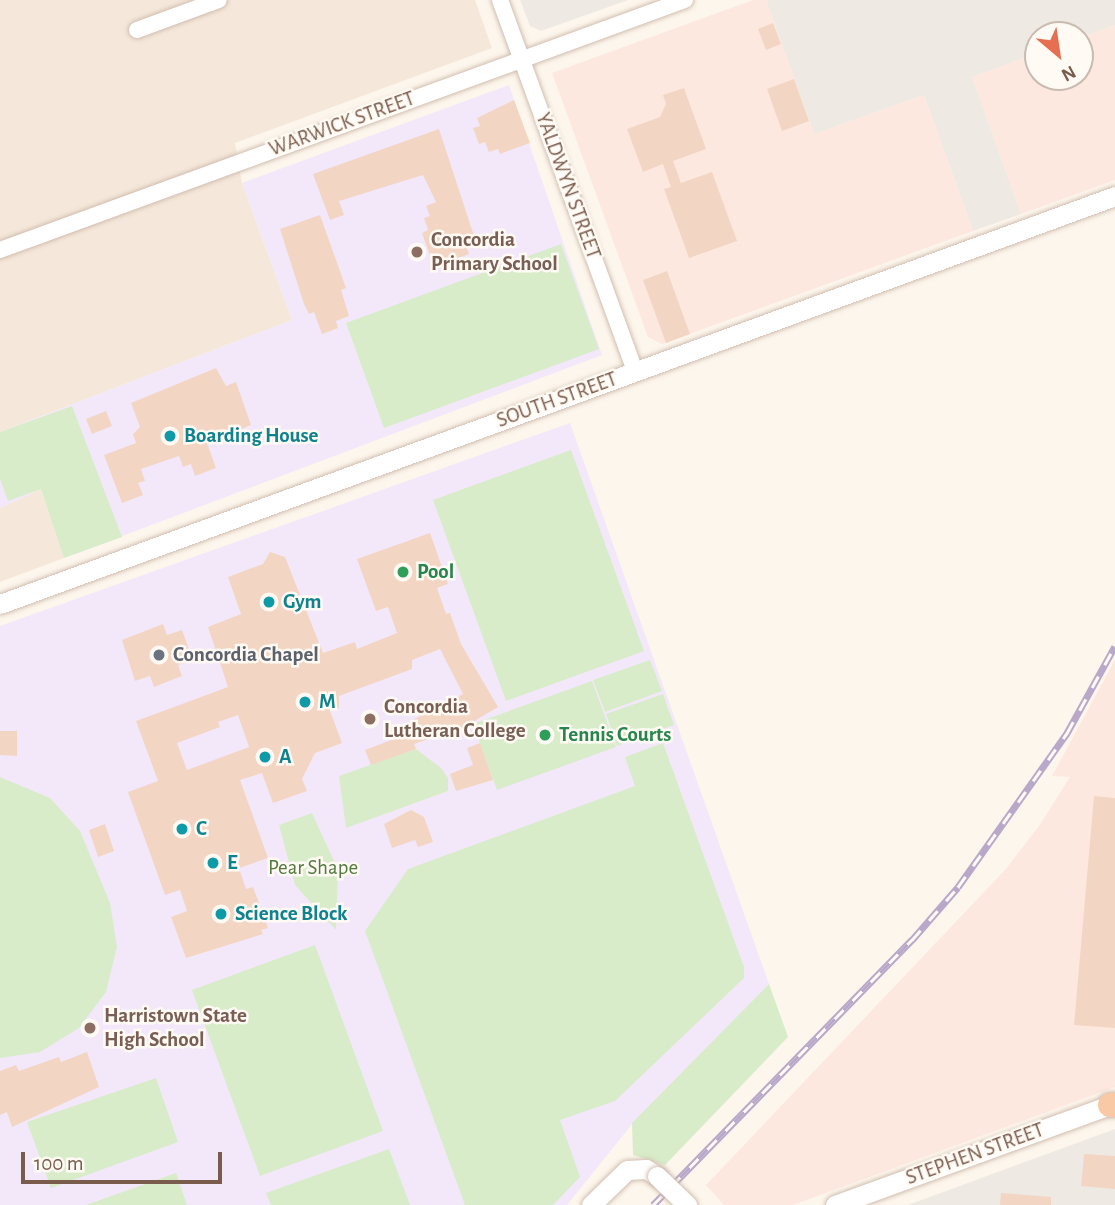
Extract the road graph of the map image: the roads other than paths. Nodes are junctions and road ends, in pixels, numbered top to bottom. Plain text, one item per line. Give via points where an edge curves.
1 (219, 0) edge
2 (500, 0) edge
3 (685, 0) edge
4 (137, 30) dead end
5 (521, 59) junction
6 (1115, 196) edge
7 (0, 250) edge
8 (635, 371) junction
9 (0, 604) edge
10 (1113, 1104) edge
11 (591, 1205) edge
12 (687, 1205) edge
13 (835, 1205) edge

1 - 4 street
2 - 5 street, YALDWYN STREET
3 - 5 street, WARWICK STREET
5 - 7 street, WARWICK STREET
5 - 8 street, YALDWYN STREET
6 - 8 street, SOUTH STREET
8 - 9 street, SOUTH STREET
10 - 13 street, STEPHEN STREET
11 - 12 street, bridge via 627,1170 646,1169

